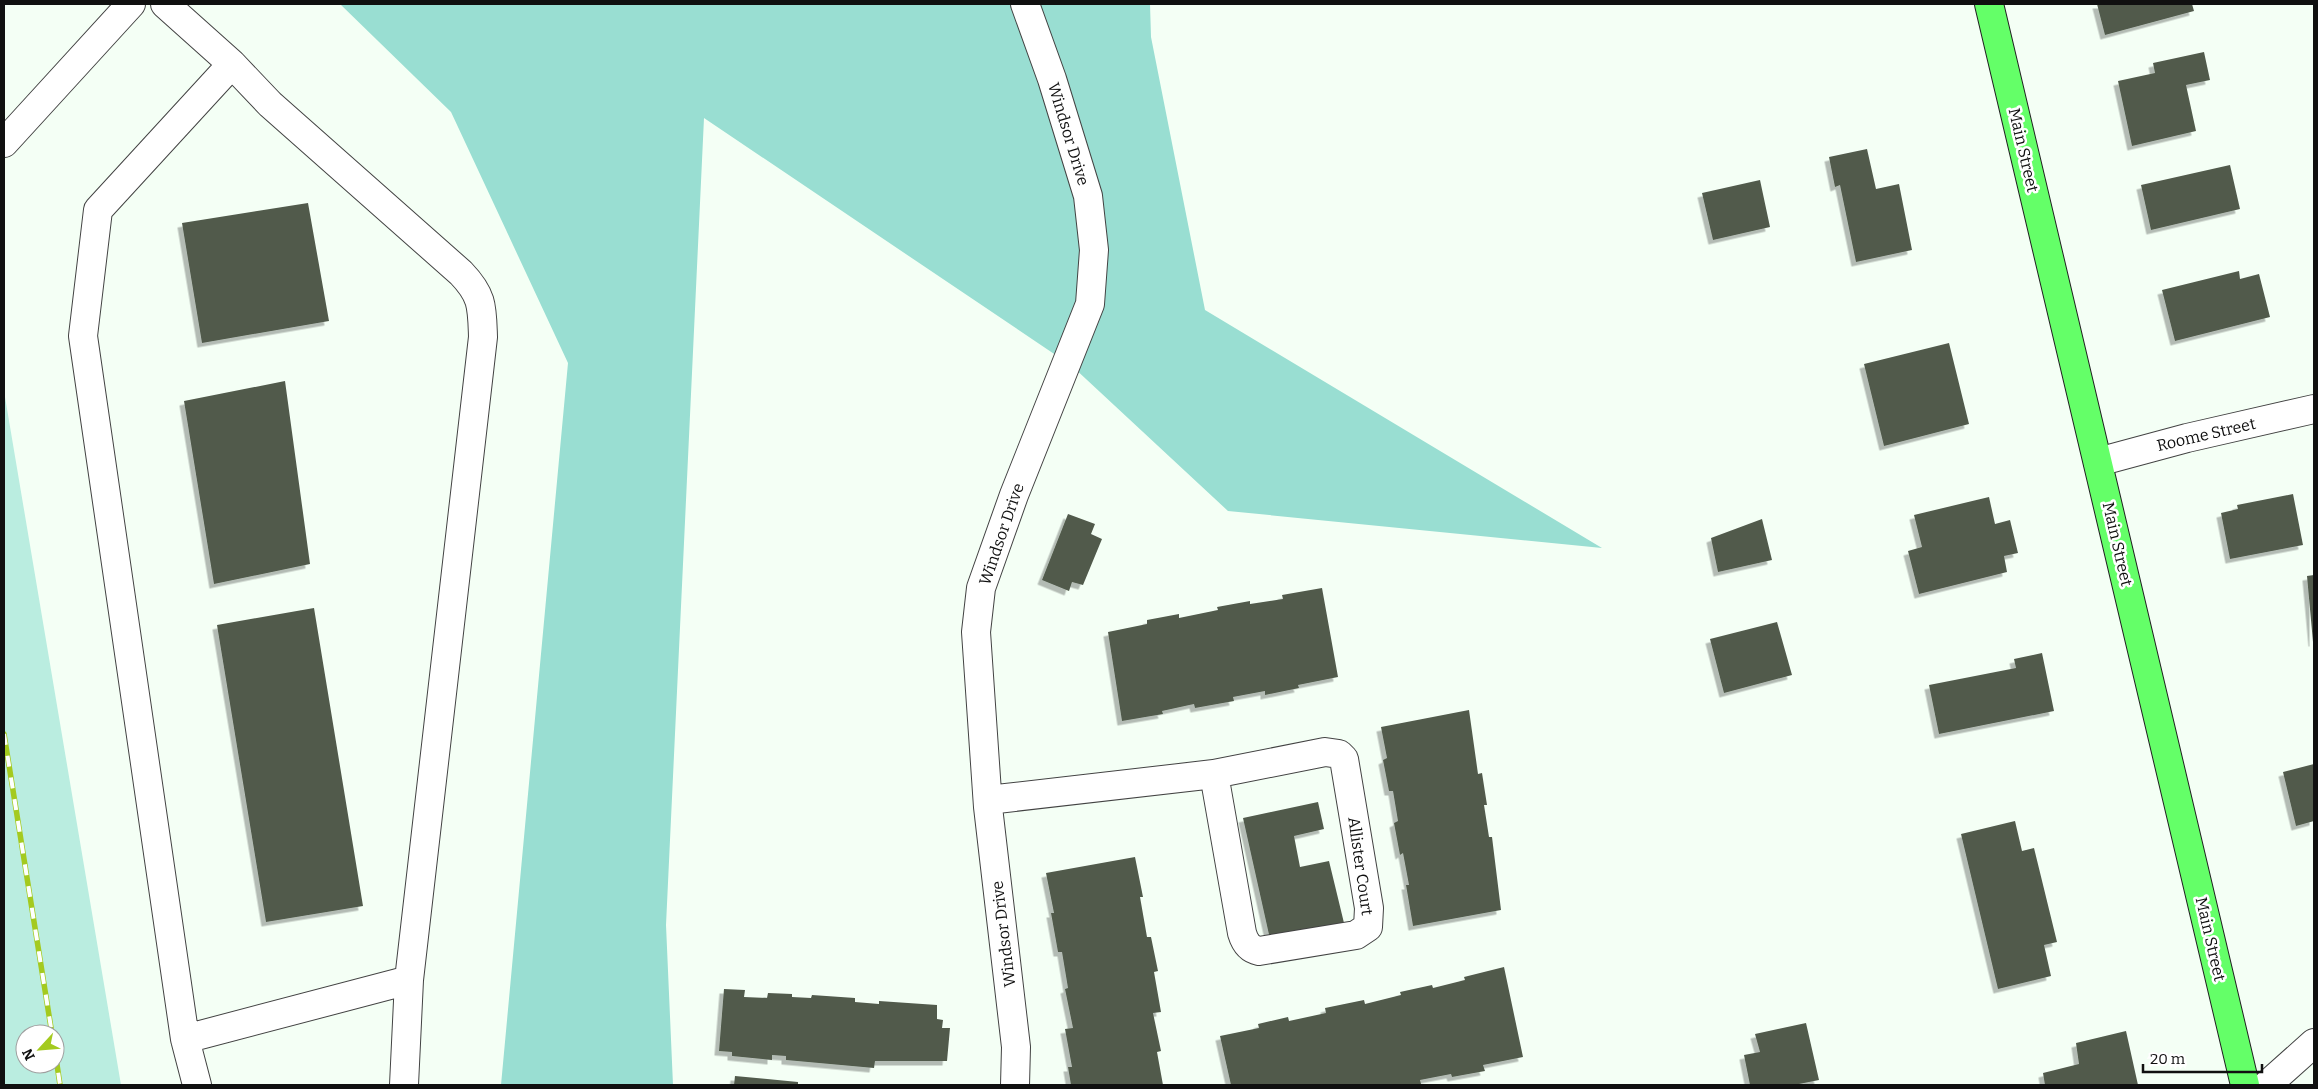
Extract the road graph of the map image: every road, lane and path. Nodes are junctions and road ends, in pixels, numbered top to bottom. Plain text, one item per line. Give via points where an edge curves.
1 (130, 4) edge
2 (165, 4) edge
3 (1024, 4) edge
4 (1989, 4) edge
5 (232, 64) junction
6 (4, 143) edge
7 (2314, 409) edge
8 (2098, 462) junction
9 (1214, 774) junction
10 (988, 800) junction
11 (409, 980) junction
12 (184, 1039) junction
13 (2314, 1043) edge
14 (197, 1085) edge
15 (404, 1085) edge
16 (1015, 1085) edge
17 (2245, 1085) edge
18 (2267, 1085) edge

1 - 6 street
2 - 5 street
3 - 10 street, Windsor Drive via 1052,79 1088,196 1094,250 1090,304 1014,495 981,588 976,632
4 - 8 main road, Main Street
5 - 11 street via 270,104 461,273 482,304 483,337
5 - 12 street via 98,210 83,336
7 - 8 street, Roome Street
8 - 17 main road, Main Street
9 - 9 street, Allister Court via 1242,933 1252,949 1260,951 1356,935 1368,927 1369,908 1346,769 1339,754 1325,752
9 - 10 street, Allister Court
10 - 16 street, Windsor Drive via 1016,1047
11 - 12 street
11 - 15 street
12 - 14 street
13 - 18 street

